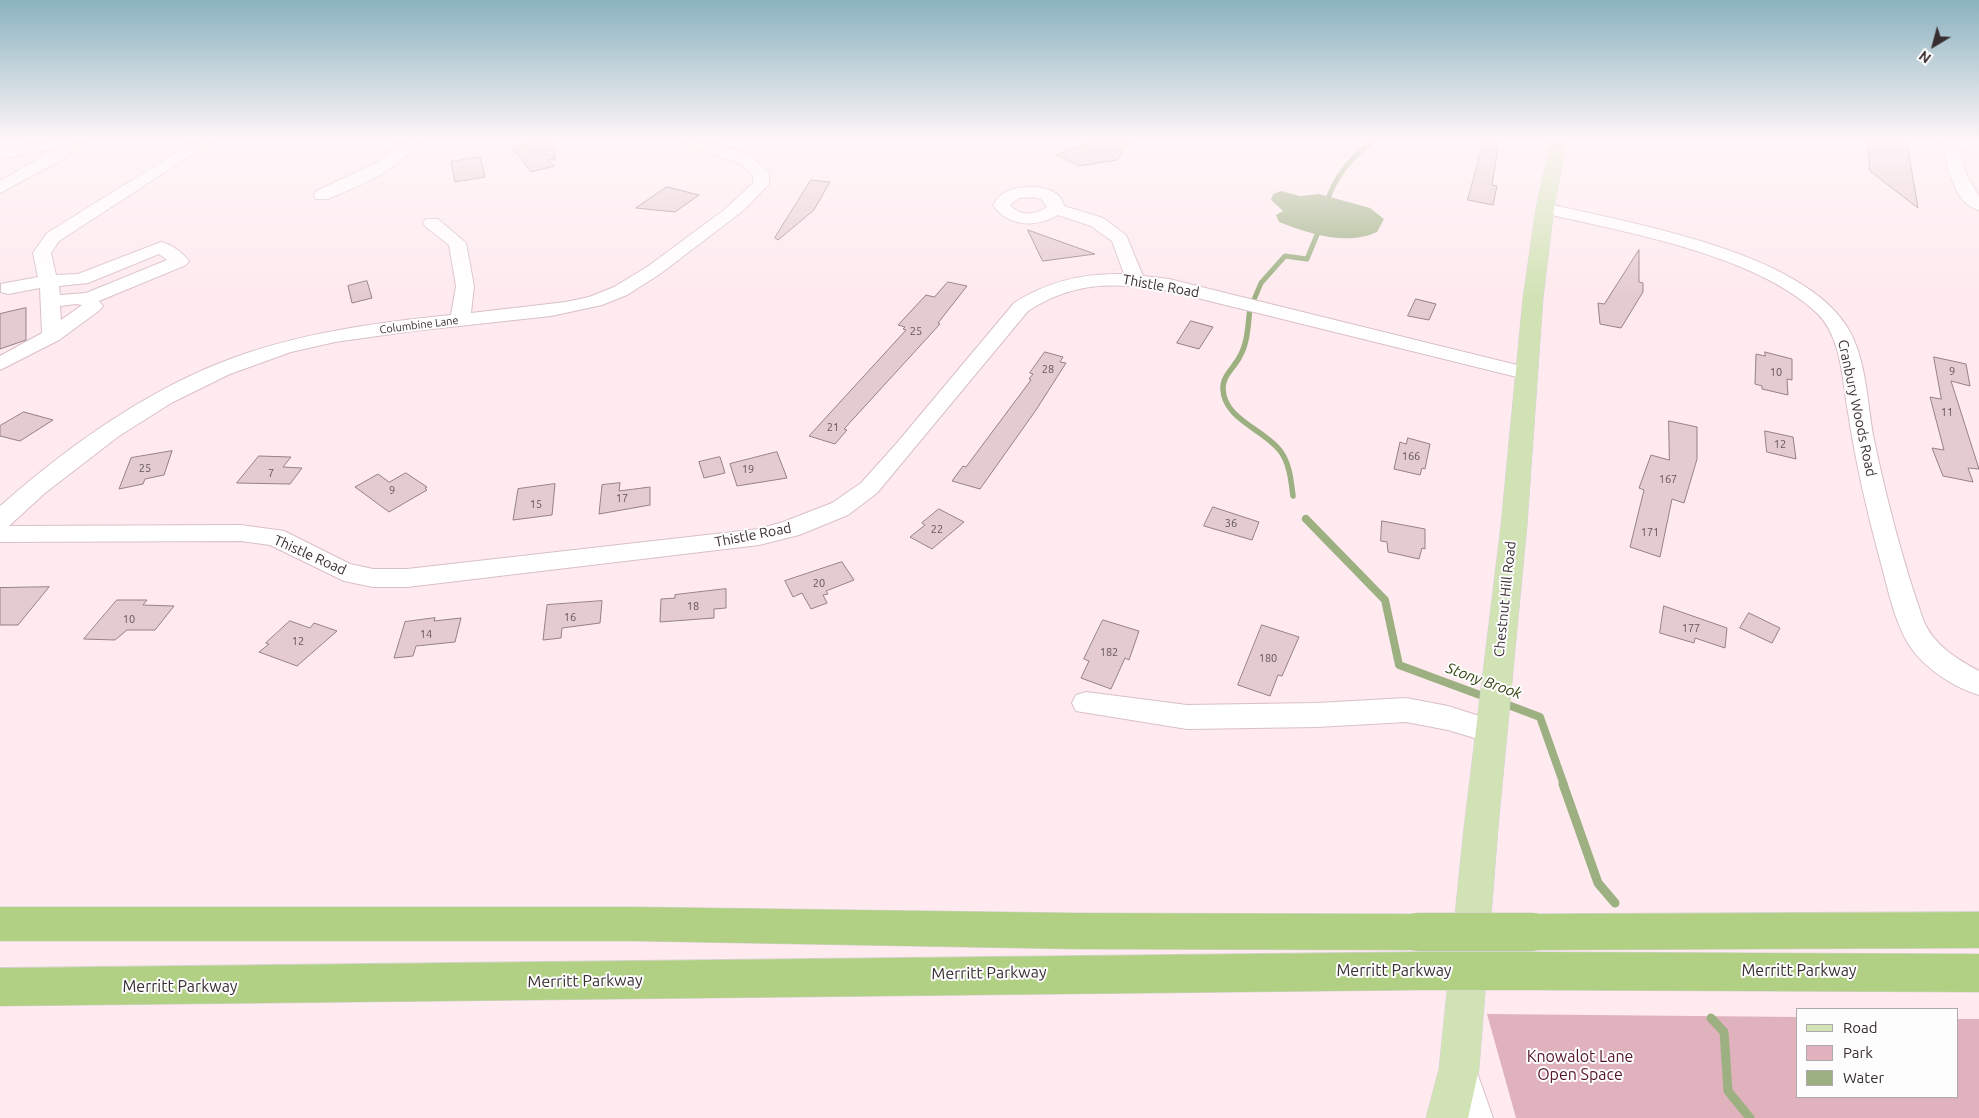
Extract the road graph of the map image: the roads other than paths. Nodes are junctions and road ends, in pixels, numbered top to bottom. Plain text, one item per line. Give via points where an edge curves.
1 (122, 193) edge
2 (326, 193) edge
3 (750, 193) edge
4 (1548, 193) edge
5 (1967, 193) edge
6 (322, 195) dead end
7 (1979, 206) edge
8 (1545, 208) junction
9 (1056, 209) dead end
10 (432, 223) dead end
11 (42, 253) junction
12 (1135, 279) junction
13 (48, 281) junction
14 (4, 290) edge
15 (88, 299) junction
16 (50, 302) junction
17 (460, 320) junction
18 (52, 336) junction
19 (0, 364) edge
20 (1525, 373) junction
21 (0, 520) edge
22 (0, 534) edge
23 (1979, 684) edge
24 (1086, 703) dead end
25 (1491, 729) junction
26 (0, 924) edge
27 (1979, 930) edge
28 (1979, 973) edge
29 (0, 987) edge
30 (1459, 1069) junction
31 (1447, 1118) edge
32 (1474, 1118) edge

1 - 11 street via 53,237
2 - 6 street
3 - 17 street, Columbine Lane via 669,259 612,295 559,308
4 - 8 main road, Chestnut Hill Road
5 - 7 street
8 - 20 main road, Chestnut Hill Road
8 - 23 street, Cranbury Woods Road via 1729,258 1792,286 1832,318 1848,351 1864,449 1909,617 1923,644 1946,666
9 - 12 street via 1097,222 1120,239
10 - 17 street via 457,244 465,286
11 - 13 street
11 - 14 street
12 - 20 street, Thistle Road
12 - 22 street, Thistle Road via 1074,283 1050,290 1030,301 1010,318 869,488 840,509 790,529 759,537 407,578 373,578 344,572 275,537 241,533
13 - 14 street
13 - 15 street via 81,279 162,248 180,261
13 - 16 street
15 - 16 street
15 - 18 street via 93,306 88,312
16 - 18 street
17 - 21 street, Columbine Lane via 353,333 284,348 207,376 124,421
18 - 19 street
20 - 25 main road, Chestnut Hill Road via 1514,525
24 - 25 street via 1187,716 1317,715 1406,710
25 - 30 main road, Chestnut Hill Road
26 - 27 highway, bridge via 635,924 1084,931
28 - 29 highway, Merritt Parkway, bridge via 1027,972 294,986
30 - 31 main road, Chestnut Hill Road
30 - 32 street

